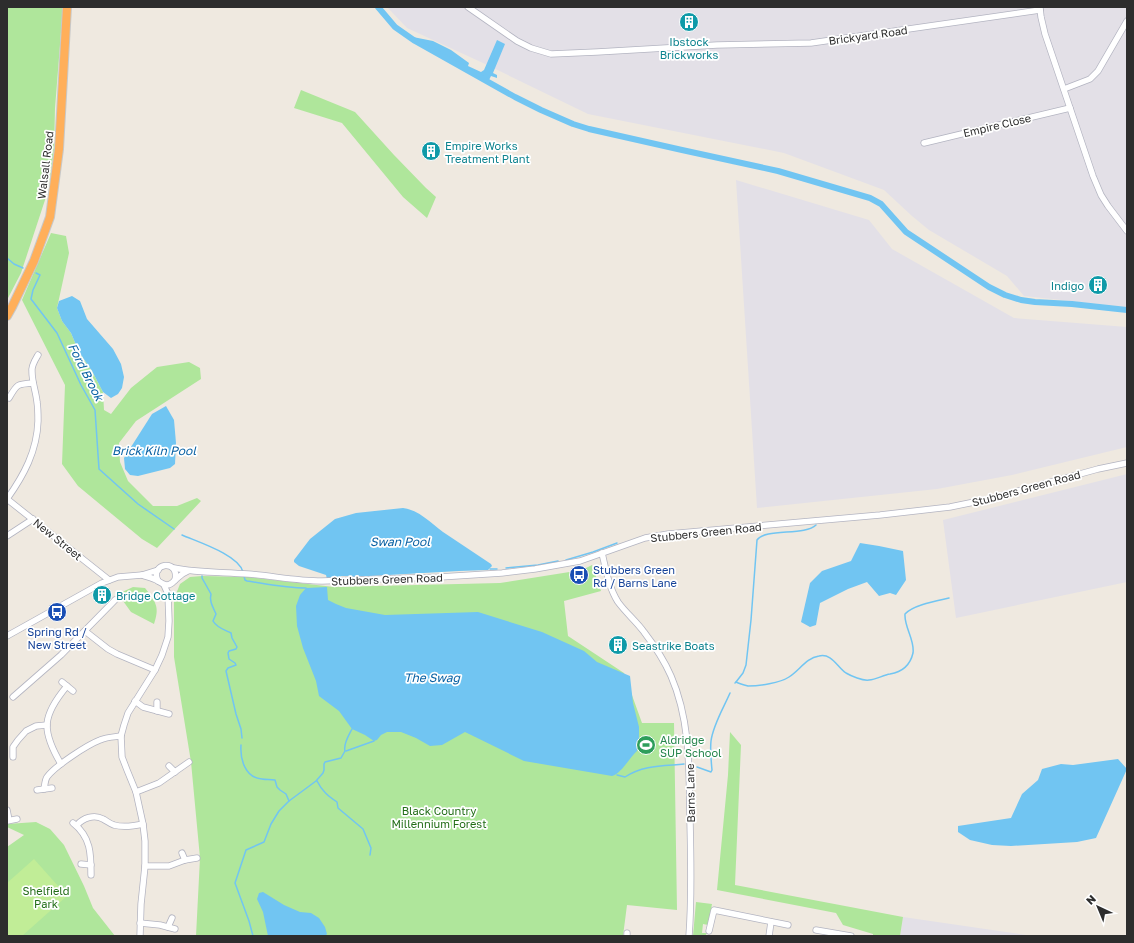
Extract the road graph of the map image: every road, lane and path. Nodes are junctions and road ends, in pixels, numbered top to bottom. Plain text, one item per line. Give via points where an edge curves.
1 (67, 7) edge
2 (468, 7) edge
3 (1040, 9) edge
4 (1127, 21) edge
5 (1064, 89) junction
6 (1070, 108) junction
7 (924, 143) dead end
8 (1127, 231) edge
9 (7, 316) edge
10 (38, 355) dead end
11 (33, 383) junction
12 (9, 398) dead end
13 (1127, 463) edge
14 (7, 499) edge
15 (33, 519) junction
16 (7, 536) edge
17 (602, 553) junction
18 (174, 568) junction
19 (158, 570) junction
20 (188, 571) junction
21 (142, 575) junction
22 (109, 580) junction
23 (158, 581) junction
24 (174, 581) junction
25 (164, 585) junction
26 (168, 594) junction
27 (113, 604) dead end
28 (85, 631) junction
29 (7, 636) edge
30 (155, 670) junction
31 (62, 682) dead end
32 (67, 686) junction
33 (73, 691) dead end
34 (16, 697) dead end
35 (135, 701) junction
36 (157, 702) dead end
37 (157, 711) junction
38 (169, 714) dead end
39 (47, 725) junction
40 (121, 736) junction
41 (10, 747) edge
42 (13, 757) dead end
43 (189, 762) dead end
44 (61, 764) junction
45 (169, 766) dead end
46 (175, 772) junction
47 (52, 788) dead end
48 (44, 789) junction
49 (37, 790) dead end
50 (136, 792) junction
51 (7, 810) edge
52 (17, 819) dead end
53 (8, 820) edge
54 (143, 824) junction
55 (182, 853) dead end
56 (197, 858) dead end
57 (185, 860) junction
58 (81, 864) dead end
59 (91, 865) junction
60 (145, 866) junction
61 (92, 875) dead end
62 (172, 918) dead end
63 (771, 922) junction
64 (140, 923) junction
65 (788, 925) dead end
66 (168, 927) junction
67 (175, 929) dead end
68 (816, 930) dead end
69 (709, 931) dead end
70 (830, 934) edge
71 (140, 936) edge
72 (689, 936) edge
73 (769, 936) edge
74 (851, 936) edge

1 - 9 highway, Walsall Road via 59,149 50,217 34,261
2 - 3 street, Brickyard Road via 517,41 550,54 811,43
3 - 5 street, Brickyard Road via 1045,34
4 - 5 street via 1094,76
5 - 6 street, Brickyard Road
6 - 7 street, Empire Close
6 - 8 street, Brickyard Road via 1101,195
10 - 11 street via 31,371
11 - 12 street via 15,387
11 - 14 street via 38,422 35,441 20,481
13 - 17 street, Stubbers Green Road via 950,507 668,534 645,538
14 - 15 street, New Street
15 - 16 street
15 - 22 street, New Street
17 - 20 street, Stubbers Green Road via 535,569 448,576 308,581 241,573
17 - 72 street, Barns Lane via 613,592 657,651 670,674 683,713 689,760 692,889
18 - 19 street via 164,565
18 - 20 street, Stubbers Green Road
18 - 24 street
19 - 21 street
19 - 23 street
20 - 24 street
21 - 22 street
21 - 23 street
22 - 29 street
23 - 25 street
24 - 25 street
24 - 26 street
25 - 26 street
26 - 30 street via 168,637
27 - 28 street
28 - 30 street via 108,649
28 - 34 street
30 - 35 street
31 - 32 street
32 - 33 street
32 - 39 street via 54,704
35 - 37 street
35 - 40 street via 128,712
36 - 37 street
37 - 38 street
39 - 41 street via 36,726 26,731
39 - 44 street via 48,738
40 - 44 street via 99,740
40 - 50 street via 122,757
41 - 42 street
43 - 46 street
44 - 48 street via 47,777
45 - 46 street
46 - 50 street via 159,783
47 - 48 street
48 - 49 street
50 - 54 street
51 - 53 street
52 - 53 street
54 - 59 street via 110,824 98,817 91,817 75,824 91,850
54 - 60 street
55 - 57 street
56 - 57 street
57 - 60 street via 169,866
58 - 59 street
59 - 61 street
60 - 64 street
62 - 66 street
63 - 65 street
63 - 69 street via 714,910
63 - 73 street
64 - 66 street
64 - 71 street
66 - 67 street
68 - 70 street
70 - 74 street

